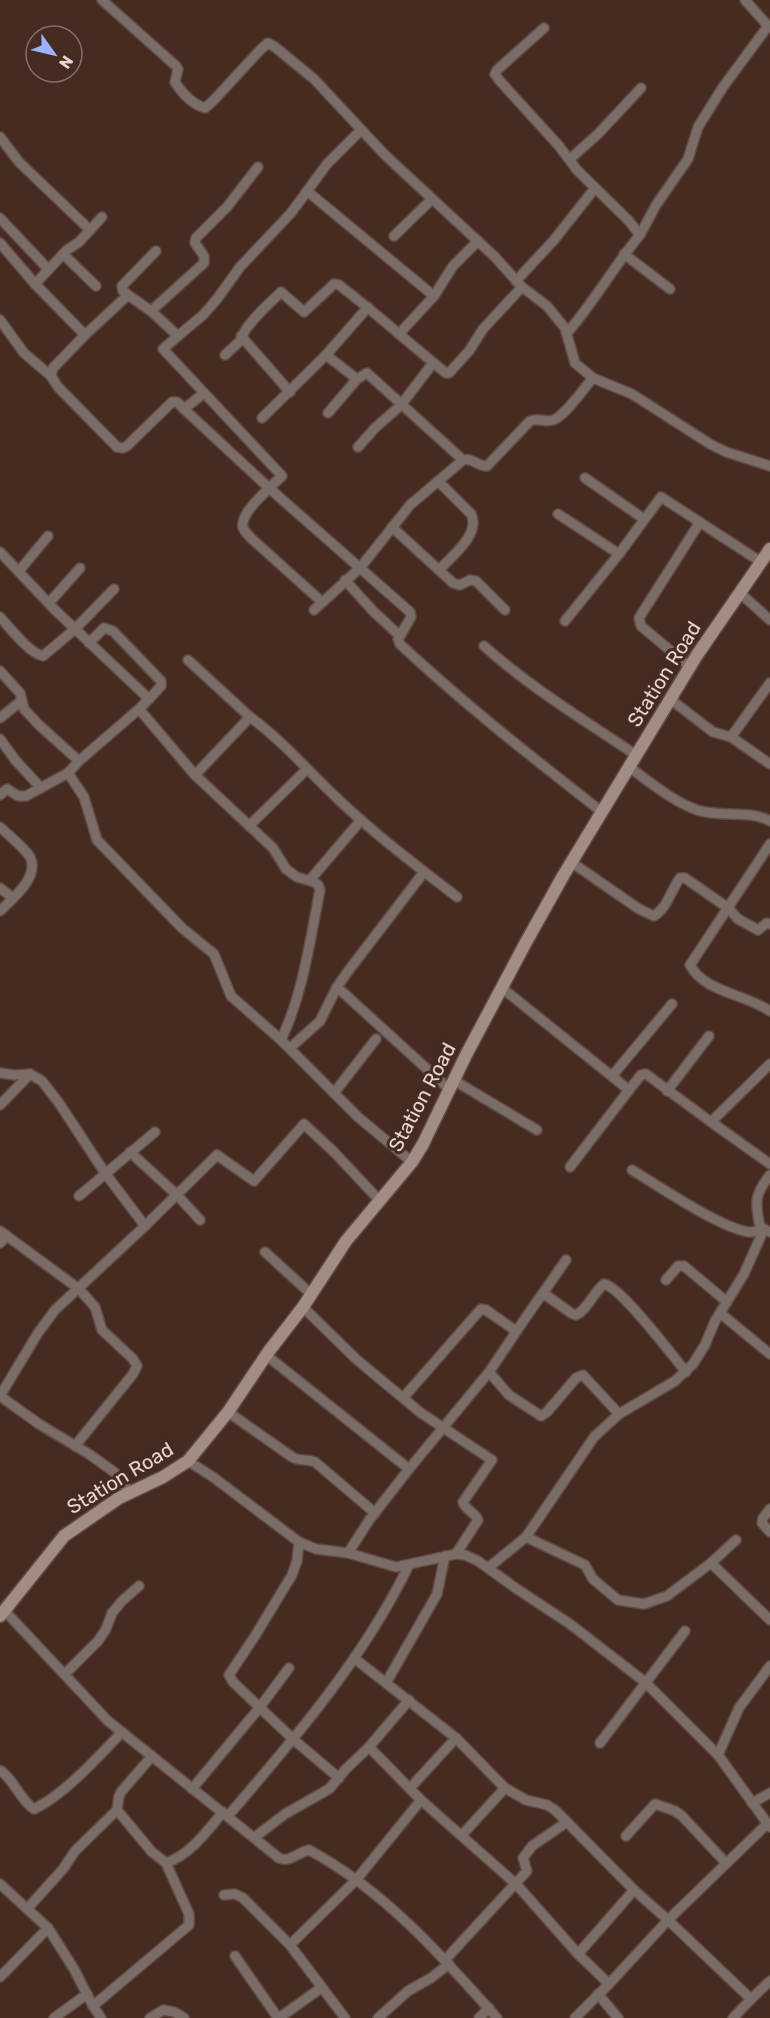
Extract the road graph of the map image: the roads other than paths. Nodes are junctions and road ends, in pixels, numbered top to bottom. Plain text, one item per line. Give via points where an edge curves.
1 (102, 0) edge
2 (745, 0) edge
3 (769, 27) edge
4 (544, 28) dead end
5 (640, 88) dead end
6 (361, 130) junction
7 (0, 137) edge
8 (570, 159) junction
9 (258, 166) dead end
10 (596, 189) junction
11 (307, 191) junction
12 (432, 199) junction
13 (102, 217) dead end
14 (0, 218) edge
15 (90, 230) junction
16 (640, 235) junction
17 (394, 236) dead end
18 (478, 241) junction
19 (0, 243) edge
20 (156, 251) dead end
21 (63, 254) junction
22 (624, 254) junction
23 (48, 269) junction
24 (35, 284) junction
25 (519, 284) junction
26 (96, 286) dead end
27 (670, 289) dead end
28 (128, 295) junction
29 (434, 296) junction
30 (368, 307) junction
31 (151, 311) junction
32 (0, 320) edge
33 (567, 333) junction
34 (399, 334) junction
35 (85, 335) junction
36 (178, 336) junction
37 (241, 336) junction
38 (225, 355) dead end
39 (326, 355) junction
40 (433, 363) junction
41 (51, 376) junction
42 (593, 378) junction
43 (357, 379) junction
44 (290, 392) junction
45 (204, 393) junction
46 (401, 405) junction
47 (184, 409) junction
48 (328, 413) dead end
49 (262, 418) dead end
50 (358, 447) dead end
51 (463, 460) junction
52 (770, 466) edge
53 (585, 478) dead end
54 (438, 481) junction
55 (269, 488) junction
56 (558, 514) dead end
57 (645, 519) junction
58 (700, 522) junction
59 (392, 527) junction
60 (48, 536) dead end
61 (770, 549) edge
62 (0, 552) edge
63 (619, 554) junction
64 (760, 562) junction
65 (80, 568) dead end
66 (360, 568) junction
67 (439, 570) junction
68 (19, 571) junction
69 (345, 580) junction
70 (114, 589) dead end
71 (740, 593) junction
72 (322, 602) junction
73 (49, 603) junction
74 (314, 610) dead end
75 (505, 610) dead end
76 (0, 617) edge
77 (770, 620) edge
78 (565, 621) dead end
79 (75, 629) junction
80 (400, 636) junction
81 (89, 643) junction
82 (484, 646) dead end
83 (188, 660) dead end
84 (690, 666) junction
85 (0, 671) edge
86 (769, 688) edge
87 (149, 699) junction
88 (670, 699) junction
89 (21, 701) junction
90 (139, 709) junction
91 (250, 717) junction
92 (0, 718) edge
93 (731, 738) junction
94 (0, 739) edge
95 (636, 755) junction
96 (79, 760) junction
97 (770, 764) edge
98 (629, 768) junction
99 (308, 769) junction
100 (68, 772) junction
101 (195, 775) junction
102 (0, 780) edge
103 (41, 788) junction
104 (4, 792) edge
105 (602, 812) junction
106 (361, 820) junction
107 (770, 821) edge
108 (249, 826) junction
109 (0, 827) edge
110 (770, 844) edge
111 (571, 862) junction
112 (424, 872) junction
113 (310, 880) junction
114 (0, 888) edge
115 (457, 897) dead end
116 (13, 898) junction
117 (728, 908) junction
118 (0, 911) edge
119 (770, 924) edge
120 (337, 987) junction
121 (502, 988) junction
122 (672, 1004) dead end
123 (770, 1011) edge
124 (709, 1036) dead end
125 (376, 1039) dead end
126 (281, 1040) junction
127 (290, 1048) junction
128 (770, 1064) edge
129 (0, 1073) edge
130 (30, 1074) junction
131 (612, 1076) junction
132 (452, 1086) junction
133 (629, 1090) junction
134 (667, 1090) junction
135 (334, 1093) junction
136 (0, 1104) edge
137 (711, 1122) junction
138 (537, 1130) dead end
139 (155, 1132) dead end
140 (130, 1152) junction
141 (412, 1162) junction
142 (770, 1164) edge
143 (570, 1167) dead end
144 (632, 1170) dead end
145 (105, 1173) junction
146 (770, 1175) edge
147 (177, 1194) junction
148 (79, 1196) dead end
149 (379, 1200) junction
150 (200, 1220) dead end
151 (145, 1226) junction
152 (767, 1230) edge
153 (2, 1237) edge
154 (265, 1252) dead end
155 (566, 1260) dead end
156 (666, 1280) dead end
157 (79, 1289) junction
158 (543, 1293) junction
159 (311, 1294) junction
160 (727, 1302) junction
161 (303, 1307) junction
162 (720, 1313) junction
163 (516, 1331) junction
164 (770, 1354) edge
165 (266, 1355) junction
166 (489, 1372) junction
167 (686, 1372) junction
168 (0, 1396) edge
169 (403, 1398) junction
170 (228, 1412) junction
171 (619, 1414) junction
172 (444, 1428) junction
173 (75, 1446) junction
174 (188, 1461) junction
175 (409, 1469) junction
176 (130, 1492) junction
177 (770, 1509) edge
178 (375, 1513) junction
179 (770, 1532) edge
180 (526, 1537) junction
181 (736, 1540) dead end
182 (299, 1542) junction
183 (348, 1553) junction
184 (456, 1554) junction
185 (444, 1556) junction
186 (711, 1563) junction
187 (409, 1565) junction
188 (488, 1568) junction
189 (139, 1586) dead end
190 (2, 1613) edge
191 (770, 1620) edge
192 (685, 1631) dead end
193 (354, 1658) junction
194 (770, 1666) edge
195 (289, 1668) dead end
196 (65, 1674) junction
197 (645, 1682) junction
198 (386, 1683) junction
199 (409, 1700) junction
200 (260, 1707) junction
201 (122, 1732) junction
202 (456, 1738) junction
203 (294, 1740) junction
204 (600, 1743) dead end
205 (369, 1747) junction
206 (718, 1755) junction
207 (152, 1756) junction
208 (0, 1772) edge
209 (339, 1778) junction
210 (410, 1788) junction
211 (505, 1788) junction
212 (192, 1789) junction
213 (770, 1794) edge
214 (421, 1800) junction
215 (752, 1803) junction
216 (117, 1809) junction
217 (226, 1814) junction
218 (567, 1822) junction
219 (769, 1826) edge
220 (462, 1835) junction
221 (626, 1836) dead end
222 (255, 1838) junction
223 (166, 1863) junction
224 (726, 1863) junction
225 (356, 1880) junction
226 (0, 1884) edge
227 (516, 1884) junction
228 (634, 1890) junction
229 (224, 1895) dead end
230 (27, 1909) junction
231 (668, 1920) junction
232 (48, 1928) junction
233 (290, 1945) junction
234 (578, 1954) junction
235 (235, 1956) dead end
236 (447, 1962) junction
237 (0, 1977) edge
238 (770, 1981) edge
239 (609, 1984) junction
240 (321, 1988) junction
241 (87, 1994) junction
242 (598, 1994) junction
243 (750, 1998) junction
244 (93, 2006) junction
245 (489, 2008) junction
246 (54, 2018) edge
247 (101, 2018) edge
248 (150, 2018) edge
249 (184, 2018) edge
250 (279, 2018) edge
251 (345, 2018) edge
252 (378, 2018) edge
253 (479, 2018) edge
254 (497, 2018) edge
255 (575, 2018) edge
256 (618, 2018) edge
257 (733, 2018) edge

1 - 6 street via 176,66 175,82 200,107 208,106 270,44 314,79
2 - 3 street
3 - 16 street via 698,127 688,159
4 - 8 street via 495,74
5 - 8 street
6 - 11 street
6 - 12 street
7 - 15 street via 19,162
8 - 10 street
9 - 31 street via 227,207 196,238 204,263
10 - 16 street
10 - 25 street
11 - 29 street
11 - 36 street via 217,299
12 - 17 street
12 - 18 street
13 - 15 street
14 - 23 street
15 - 21 street
16 - 22 street
18 - 25 street
18 - 29 street via 453,266
19 - 24 street
20 - 28 street via 122,286
21 - 23 street
21 - 26 street
22 - 27 street
22 - 33 street
23 - 24 street
24 - 35 street
25 - 33 street via 547,306
25 - 40 street via 453,370 446,373
28 - 31 street
28 - 35 street
29 - 34 street
30 - 34 street
30 - 37 street via 334,284 304,312 281,292
30 - 39 street
31 - 36 street
32 - 41 street via 24,353
33 - 42 street via 575,363
34 - 40 street
35 - 41 street via 52,368
36 - 45 street via 163,349
37 - 38 street
37 - 44 street
39 - 43 street
39 - 44 street
40 - 46 street
41 - 47 street via 111,442 123,448 172,402
42 - 51 street via 560,416 549,421 530,421 487,466
42 - 52 street via 632,394 710,444
43 - 46 street via 367,373
43 - 48 street
44 - 49 street
45 - 47 street
45 - 55 street via 282,476
46 - 50 street
46 - 51 street
47 - 55 street
51 - 54 street
53 - 57 street
54 - 59 street
54 - 67 street via 474,520 466,540
55 - 66 street
55 - 72 street via 246,514 244,530
56 - 63 street
57 - 58 street via 661,497
57 - 63 street
58 - 64 street
58 - 84 street via 639,618 641,626
59 - 66 street
59 - 67 street
60 - 68 street
61 - 64 main road, Station Road
62 - 68 street
63 - 78 street
64 - 71 main road, Station Road
65 - 73 street
66 - 69 street
66 - 80 street via 410,612
67 - 75 street via 457,585 476,581
68 - 73 street
69 - 72 street
69 - 80 street
70 - 79 street
71 - 77 street
71 - 84 main road, Station Road
72 - 74 street
73 - 79 street
76 - 79 street via 40,656
79 - 81 street
80 - 105 street via 400,644 430,672
81 - 87 street
81 - 87 street via 104,628 113,631 161,681
82 - 95 street via 512,671
83 - 91 street
84 - 88 main road, Station Road
85 - 89 street via 16,688
86 - 93 street
87 - 90 street
88 - 93 street via 713,732
88 - 95 main road, Station Road
89 - 92 street
89 - 96 street via 39,725
90 - 96 street
90 - 101 street
91 - 99 street
91 - 101 street
93 - 97 street
94 - 103 street
95 - 98 main road, Station Road
96 - 100 street
98 - 105 main road, Station Road
98 - 107 street via 697,810
99 - 106 street
99 - 108 street
100 - 103 street
100 - 126 street via 84,797 97,840 182,928 214,954 231,996
101 - 108 street
102 - 104 street
103 - 104 street via 22,796
105 - 111 main road, Station Road
106 - 112 street
106 - 113 street
108 - 113 street via 273,848 286,869
109 - 116 street via 27,853 33,866
110 - 117 street
111 - 117 street via 654,916 662,910 681,878
111 - 121 main road, Station Road
112 - 115 street
112 - 120 street
113 - 126 street via 320,890 291,1018
114 - 116 street
116 - 118 street
117 - 119 street via 758,930
117 - 123 street via 690,964 694,973 710,985
120 - 127 street via 320,1021
120 - 132 street
121 - 131 street
121 - 132 main road, Station Road
122 - 131 street
124 - 134 street
125 - 135 street
126 - 127 street
127 - 135 street
128 - 137 street
129 - 130 street
130 - 136 street
130 - 145 street via 50,1091
131 - 133 street
132 - 138 street
132 - 141 main road, Station Road
133 - 134 street via 646,1074
133 - 143 street
134 - 137 street
135 - 141 street
137 - 142 street
139 - 140 street
140 - 145 street
140 - 147 street
141 - 149 main road, Station Road
144 - 152 street via 717,1220 751,1232
145 - 148 street
145 - 151 street
146 - 152 street via 756,1200 760,1227
147 - 149 street via 217,1155 254,1181 304,1124
147 - 150 street
147 - 151 street
149 - 159 main road, Station Road
151 - 157 street
152 - 160 street
153 - 157 street
154 - 159 street
155 - 158 street
156 - 160 street via 674,1269 684,1266
157 - 168 street via 49,1318
157 - 173 street via 95,1307 102,1330 137,1366
158 - 163 street
158 - 167 street via 576,1314 604,1284 611,1286
159 - 161 main road, Station Road
160 - 162 street
161 - 165 main road, Station Road
161 - 169 street
162 - 164 street
162 - 167 street via 700,1354
163 - 166 street
163 - 169 street via 481,1309
165 - 170 main road, Station Road
165 - 175 street
166 - 171 street via 510,1395 541,1416 583,1375
166 - 172 street
167 - 171 street
168 - 173 street
169 - 172 street
170 - 174 main road, Station Road
170 - 178 street via 292,1457 315,1462
171 - 180 street via 586,1448
172 - 175 street
172 - 184 street via 492,1460 463,1502 478,1520
173 - 176 street via 114,1472
174 - 176 main road, Station Road via 163,1478
174 - 182 street
175 - 178 street
176 - 190 main road, Station Road via 64,1536
177 - 179 street via 762,1523
178 - 183 street
180 - 186 street via 585,1565 593,1579 618,1600 644,1604 667,1596
180 - 188 street
181 - 186 street
182 - 183 street
182 - 200 street via 292,1575 229,1675
183 - 187 street via 396,1567
184 - 185 street
184 - 188 street
185 - 187 street
185 - 198 street via 437,1594
186 - 191 street
187 - 193 street
188 - 197 street
189 - 196 street via 112,1613 98,1641
190 - 196 street
192 - 197 street
193 - 198 street
193 - 203 street
194 - 206 street via 739,1708
195 - 200 street
196 - 201 street
197 - 204 street
197 - 206 street
198 - 199 street
199 - 202 street
199 - 205 street
200 - 203 street
200 - 212 street
201 - 207 street
201 - 208 street via 85,1770 34,1809 10,1777
202 - 210 street
202 - 211 street
203 - 209 street
203 - 217 street
205 - 209 street
205 - 210 street
206 - 215 street
207 - 212 street
207 - 216 street via 118,1796
209 - 222 street via 327,1791 285,1814
210 - 214 street
211 - 218 street via 526,1800 547,1805
211 - 220 street
212 - 217 street
213 - 215 street
214 - 220 street
214 - 225 street
215 - 219 street
216 - 223 street
216 - 230 street via 75,1851
217 - 222 street
217 - 223 street via 185,1853
218 - 227 street via 532,1846 523,1858 527,1871
218 - 228 street
219 - 224 street
220 - 227 street
221 - 224 street via 652,1806 659,1804 679,1813
222 - 225 street via 282,1860 309,1850
223 - 244 street via 189,1914 189,1925
224 - 231 street
225 - 233 street
225 - 236 street
226 - 230 street
227 - 234 street
227 - 236 street
228 - 231 street
228 - 234 street
229 - 233 street via 243,1898
230 - 232 street
231 - 239 street
231 - 243 street
232 - 237 street
232 - 241 street
233 - 240 street
234 - 239 street
235 - 250 street
236 - 245 street
236 - 252 street
238 - 243 street
239 - 242 street
240 - 250 street
240 - 251 street
241 - 244 street
241 - 246 street
242 - 255 street
242 - 256 street
243 - 257 street
244 - 247 street
245 - 253 street
245 - 254 street
248 - 249 street via 163,2010

